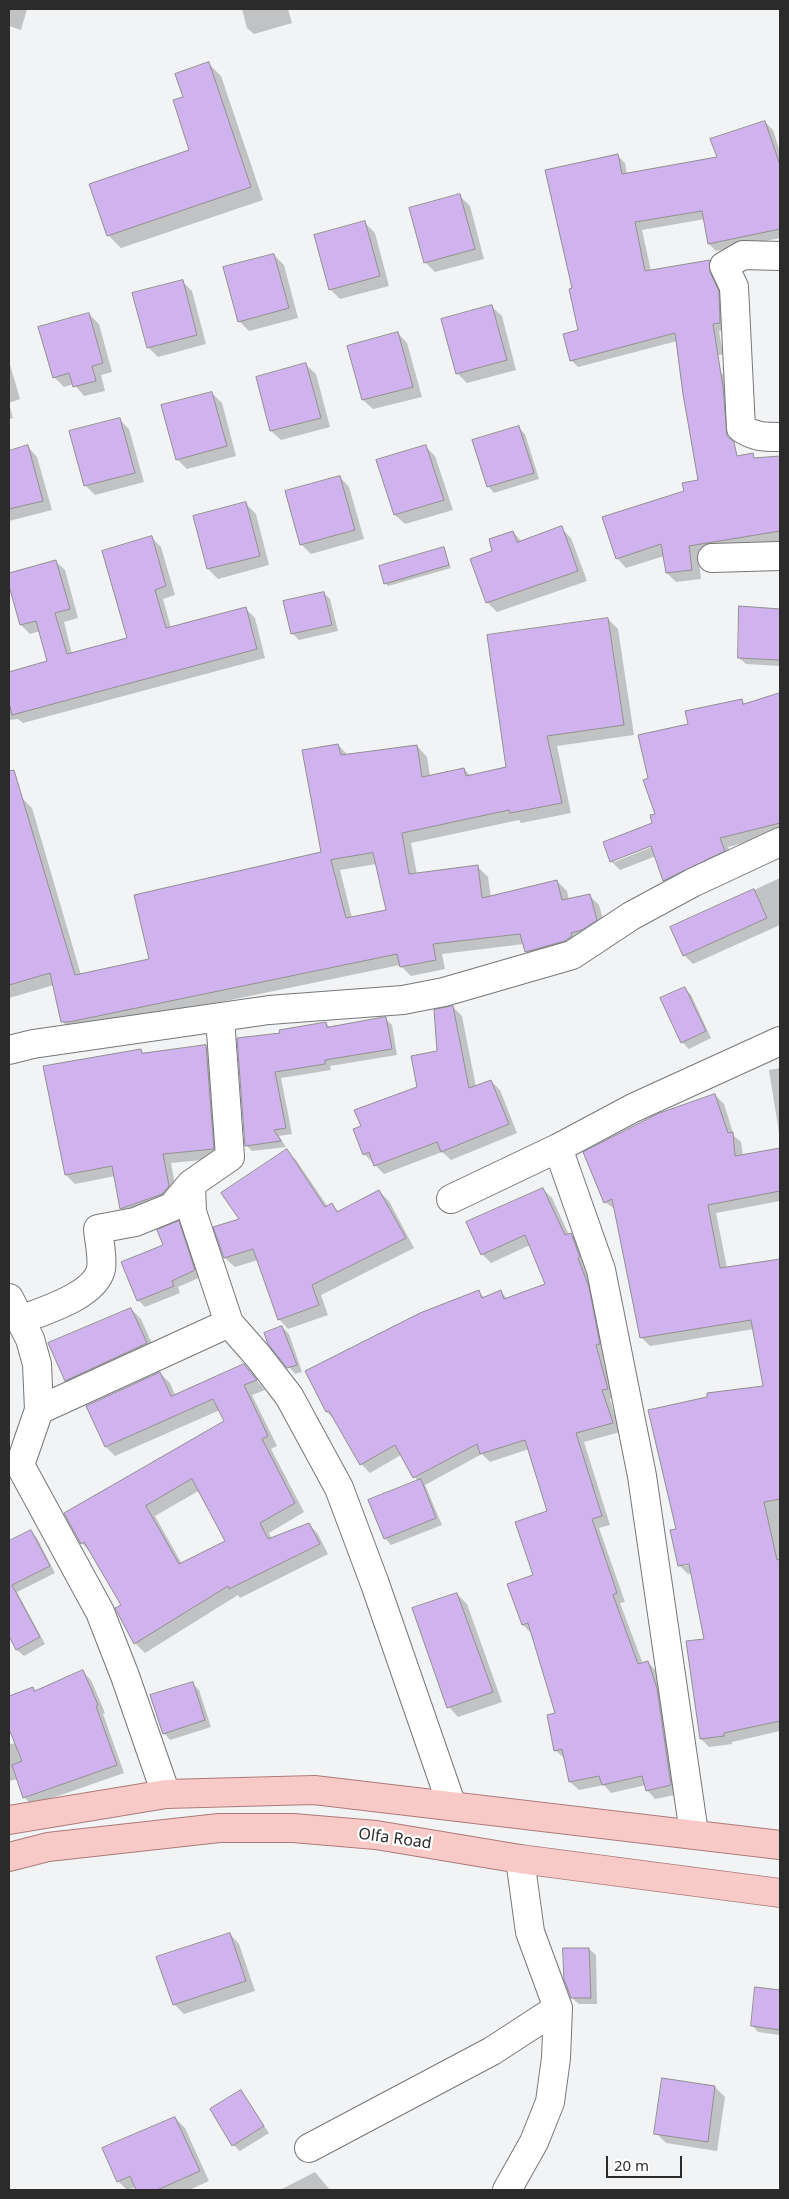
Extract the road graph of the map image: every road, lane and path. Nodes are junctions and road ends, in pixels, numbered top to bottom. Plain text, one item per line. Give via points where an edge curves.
1 (780, 256) edge
2 (780, 437) edge
3 (780, 556) edge
4 (712, 558) dead end
5 (780, 842) edge
6 (220, 1018) junction
7 (780, 1041) edge
8 (9, 1050) edge
9 (558, 1148) junction
10 (190, 1184) junction
11 (451, 1198) dead end
12 (14, 1309) edge
13 (229, 1323) junction
14 (39, 1410) junction
15 (166, 1794) junction
16 (452, 1806) junction
17 (9, 1820) edge
18 (694, 1833) junction
19 (780, 1845) edge
20 (9, 1857) edge
21 (520, 1859) junction
22 (780, 1893) edge
23 (558, 2008) junction
24 (309, 2148) dead end
25 (507, 2190) edge

1 - 2 street via 743,255 724,266 734,287 741,428 761,438
3 - 4 street
5 - 6 street via 631,916 572,955 444,992 403,1000 269,1010
6 - 8 street
6 - 10 street via 230,1157
7 - 9 street via 633,1108
9 - 11 street
9 - 18 street via 601,1270 642,1476
10 - 12 street via 172,1207 135,1222 98,1229 101,1269 94,1282 77,1296
10 - 13 street via 192,1212
12 - 14 street via 36,1353
13 - 14 street
13 - 16 street via 289,1396 339,1488
14 - 15 street via 20,1465 100,1612
15 - 16 main road via 314,1790
15 - 17 main road
16 - 18 main road
18 - 19 main road
20 - 21 main road, Olfa Road via 48,1848 219,1828 293,1828 376,1834
21 - 22 main road, Olfa Road
21 - 23 street via 530,1932
23 - 24 street via 492,2051
23 - 25 street via 550,2102 534,2142

